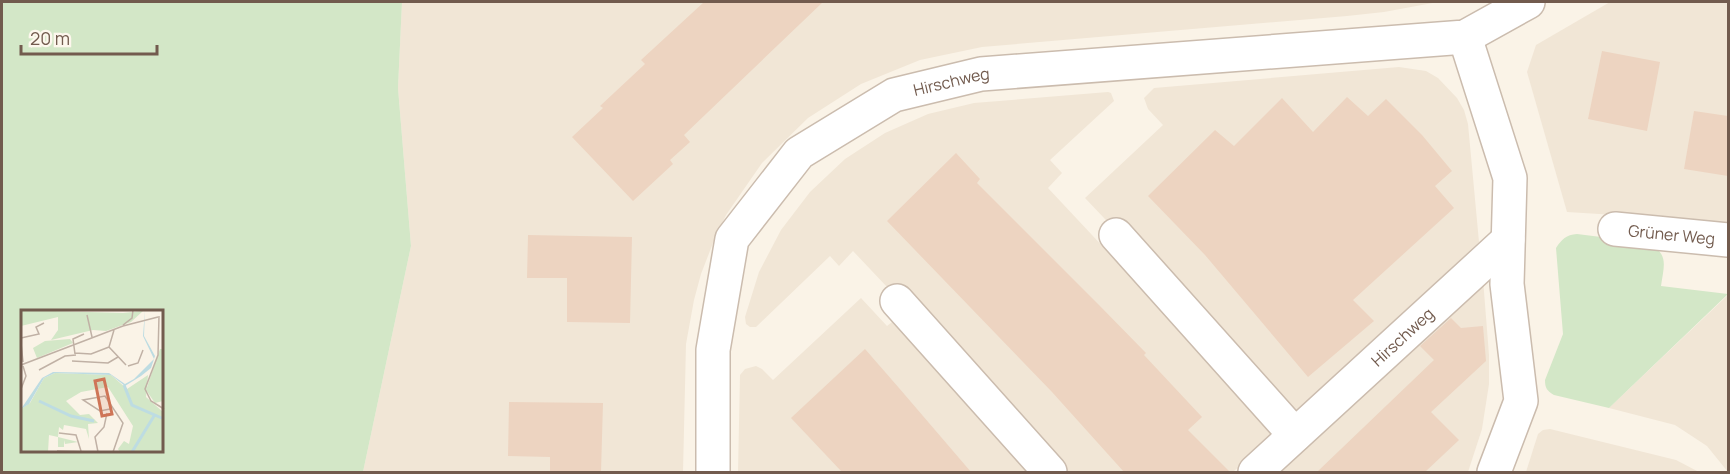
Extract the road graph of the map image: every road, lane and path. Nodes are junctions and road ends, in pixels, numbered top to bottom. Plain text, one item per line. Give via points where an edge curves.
1 (1528, 2) edge
2 (1465, 37) junction
3 (1615, 229) dead end
4 (1116, 235) dead end
5 (1508, 240) junction
6 (1728, 240) edge
7 (897, 301) dead end
8 (1295, 435) junction
9 (712, 472) edge
10 (1050, 472) edge
11 (1255, 472) edge
12 (1494, 472) edge

1 - 2 street, Hirschweg
2 - 5 street via 1510,178
2 - 9 street, Hirschweg via 981,74 894,95 800,153 732,239 713,350
3 - 6 street, Grüner Weg
4 - 8 street
5 - 8 street, Hirschweg
5 - 12 street via 1508,284 1521,400
7 - 10 street
8 - 11 street, Hirschweg

